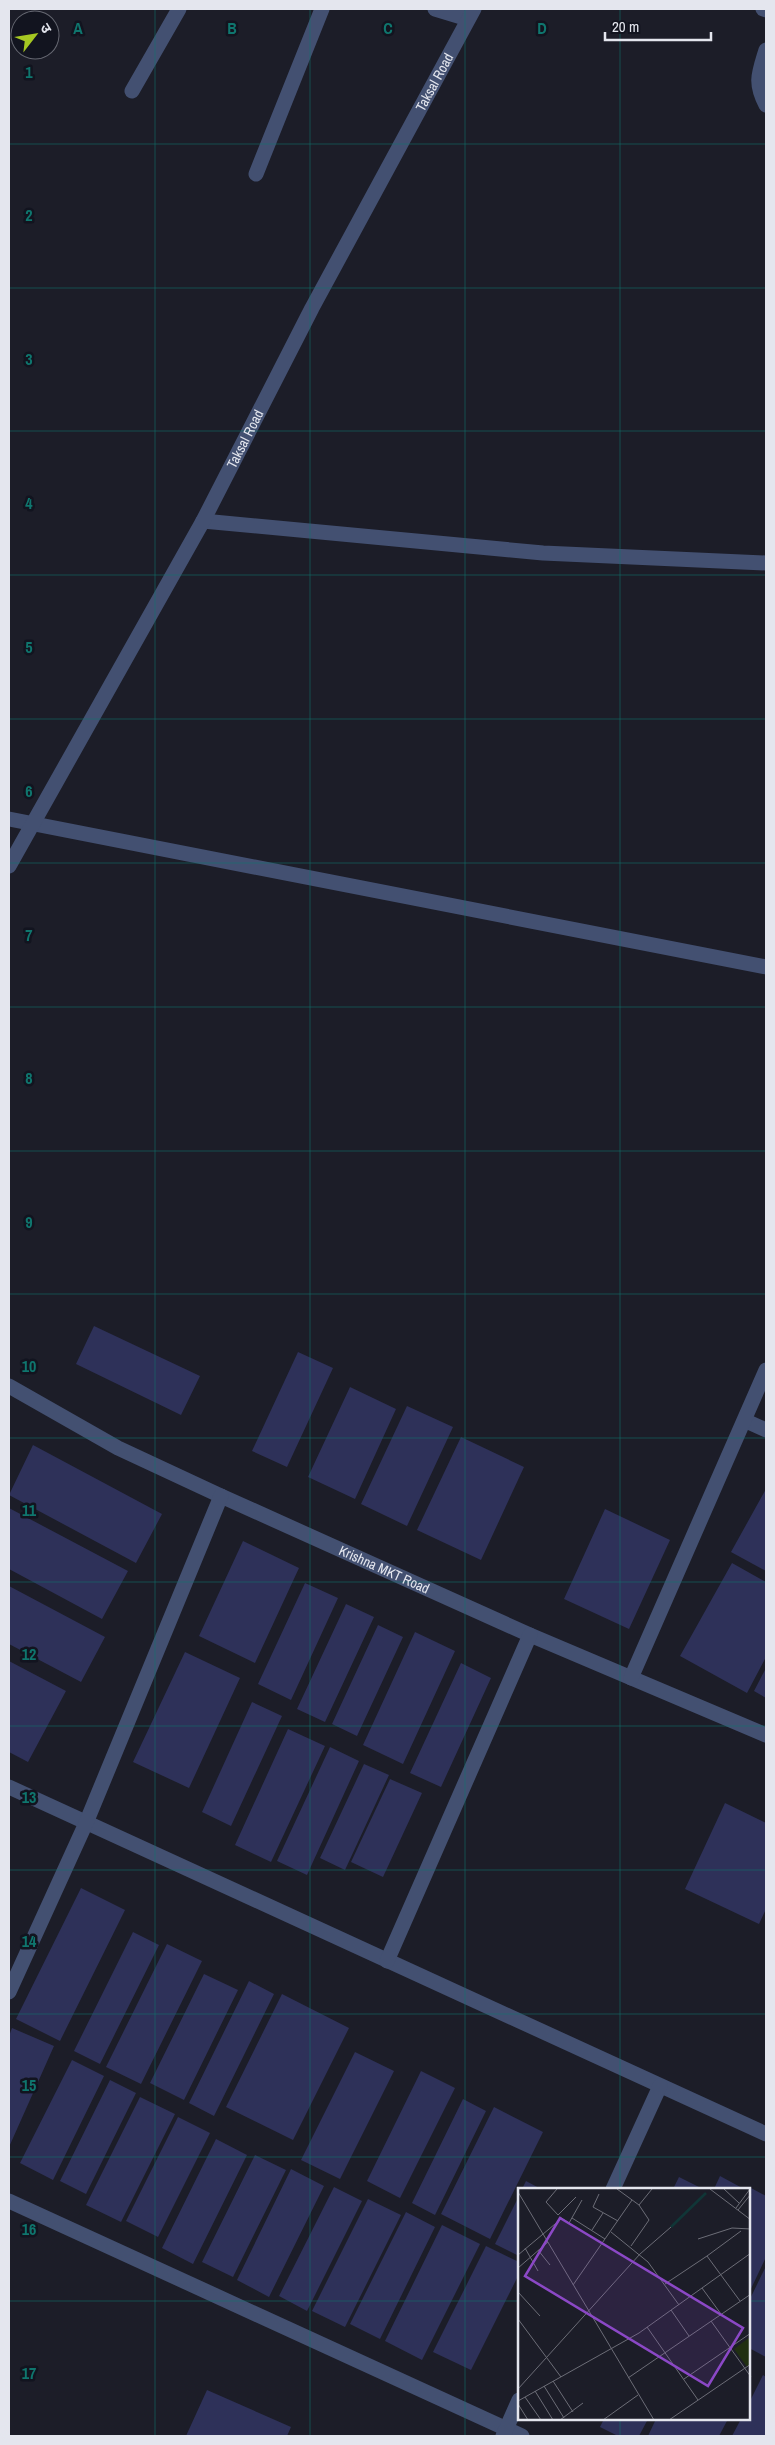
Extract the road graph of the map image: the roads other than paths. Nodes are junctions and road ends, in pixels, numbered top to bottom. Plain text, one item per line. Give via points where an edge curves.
1 (179, 9) edge
2 (322, 9) edge
3 (435, 9) edge
4 (471, 14) edge
5 (766, 50) edge
6 (132, 90) dead end
7 (766, 105) edge
8 (256, 174) dead end
9 (203, 521) junction
10 (766, 563) edge
11 (9, 819) edge
12 (31, 825) junction
13 (9, 866) edge
14 (766, 967) edge
15 (766, 1370) edge
16 (9, 1386) edge
17 (746, 1420) junction
18 (766, 1430) edge
19 (221, 1496) junction
20 (530, 1635) junction
21 (631, 1678) junction
22 (766, 1734) edge
23 (9, 1787) edge
24 (86, 1823) junction
25 (387, 1961) junction
26 (9, 1992) edge
27 (660, 2086) junction
28 (766, 2134) edge
29 (613, 2188) edge
30 (9, 2201) edge
31 (518, 2402) edge
32 (504, 2433) edge
33 (522, 2436) edge

1 - 6 street
2 - 8 street
3 - 4 street
4 - 9 street, Taksal Road via 312,308
5 - 7 street via 759,72 758,91
9 - 10 street via 543,553
9 - 12 street, Taksal Road
11 - 12 street
12 - 13 street, Taksal Road
12 - 14 street
15 - 17 street
16 - 19 street, Krishna MKT Road via 118,1448
17 - 18 street
17 - 21 street
19 - 20 street, Krishna MKT Road
19 - 24 street
20 - 21 street, Krishna MKT Road
20 - 25 street
21 - 22 street, Krishna MKT Road
23 - 24 street
24 - 25 street
24 - 26 street
25 - 27 street
27 - 28 street
27 - 29 street
30 - 32 street
31 - 32 street
32 - 33 street

